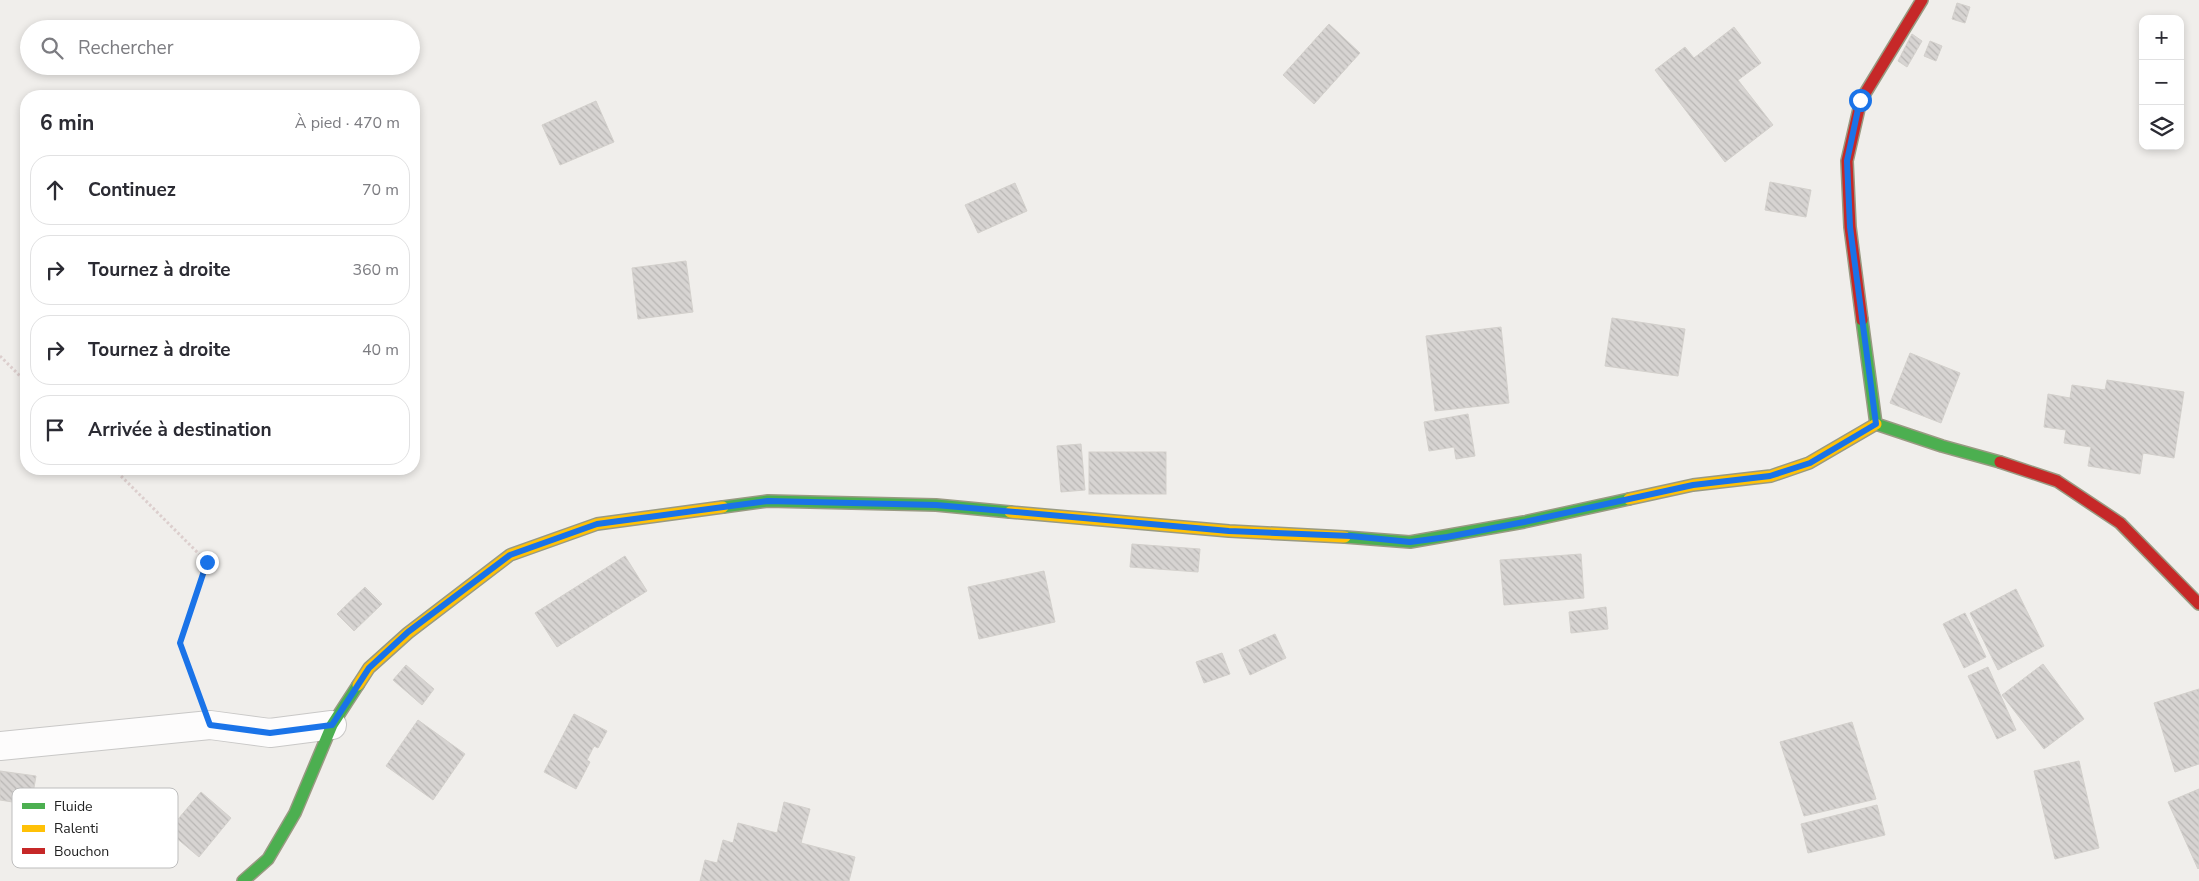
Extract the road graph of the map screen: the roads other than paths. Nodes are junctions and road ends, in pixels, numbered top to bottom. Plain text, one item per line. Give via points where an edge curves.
1 (1922, 0) edge
2 (1876, 424) junction
3 (2199, 604) edge
4 (332, 725) junction
5 (0, 746) edge
6 (243, 881) edge

1 - 2 street via 1860,100 1847,161 1850,227
2 - 3 street via 2057,481 2120,523
2 - 4 street via 1810,463 1770,476 1693,485 1524,522 1410,542 1229,531 936,505 768,501 597,524 510,555 408,632 369,668
4 - 5 street via 270,733 210,725
4 - 6 street via 295,814 268,859

